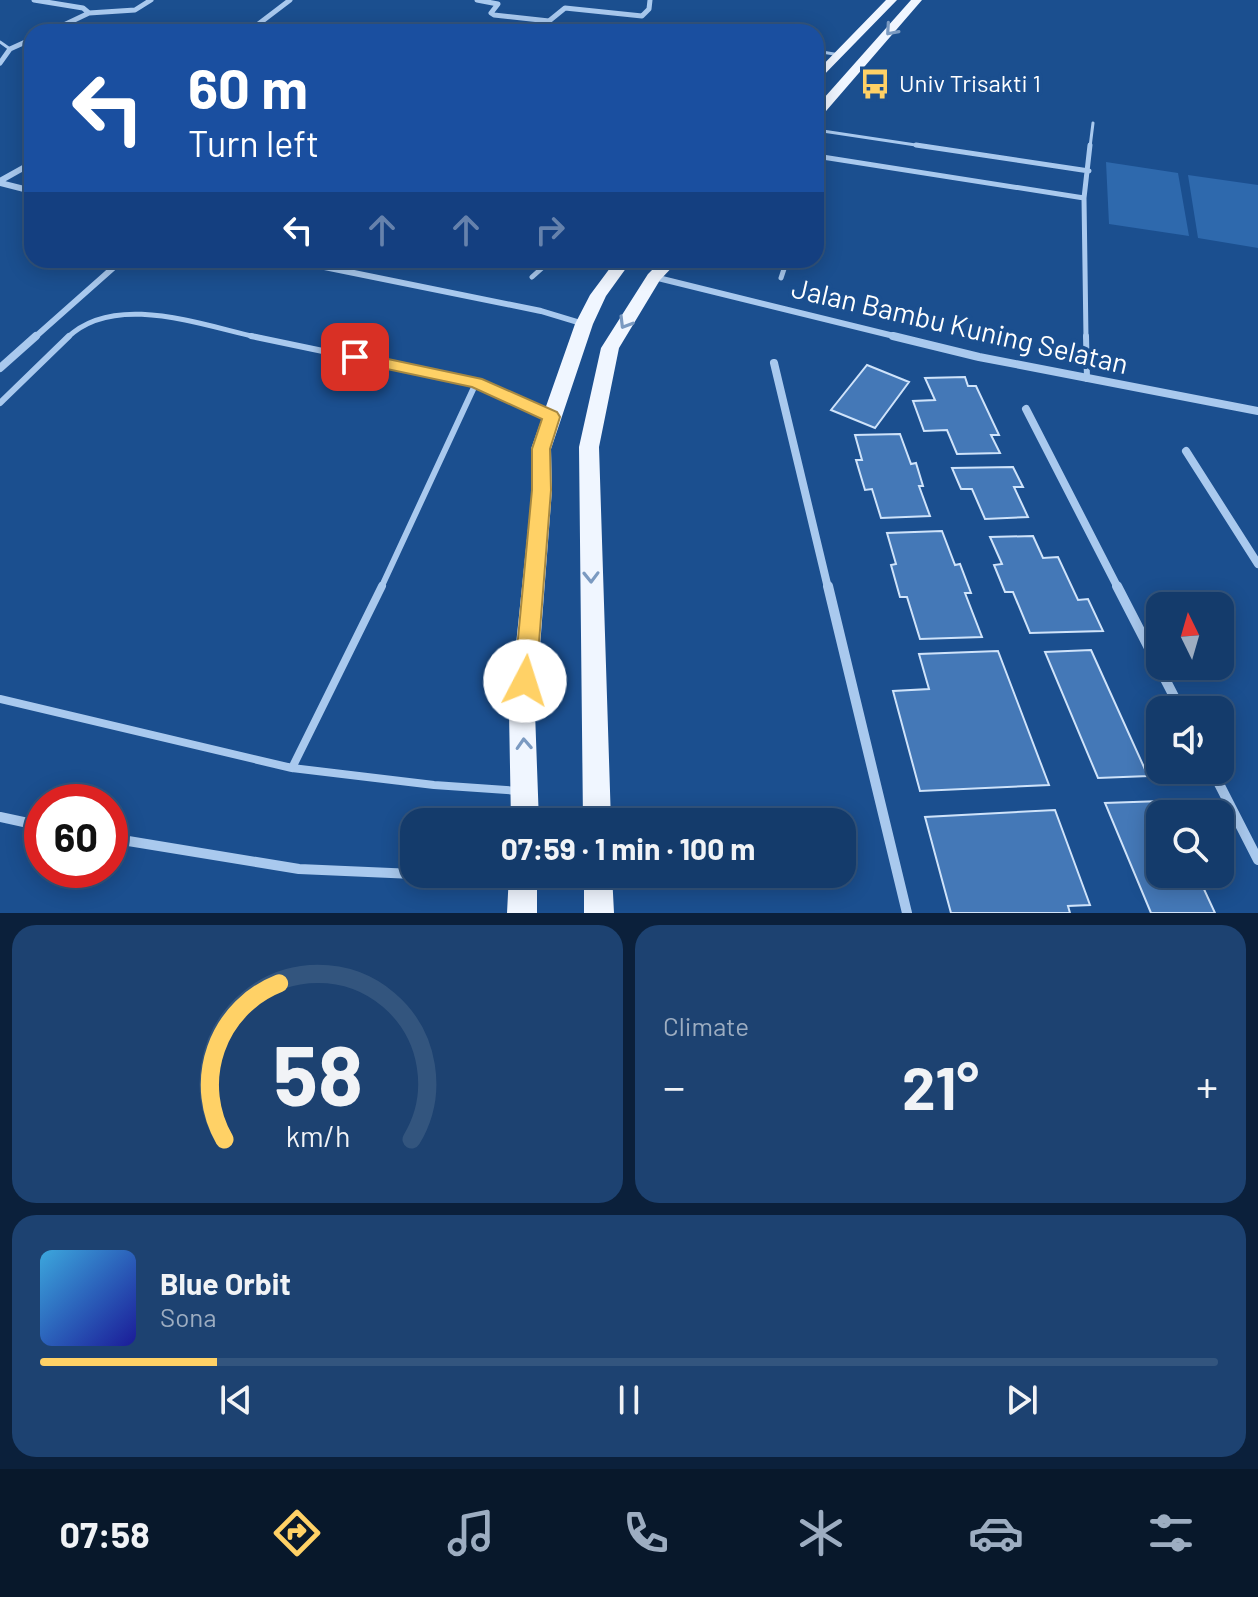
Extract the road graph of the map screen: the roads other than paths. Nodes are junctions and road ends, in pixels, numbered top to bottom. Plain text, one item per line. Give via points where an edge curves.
1 (34, 0) edge
2 (151, 0) edge
3 (290, 0) edge
4 (477, 0) edge
5 (650, 0) edge
6 (892, 0) edge
7 (917, 0) edge
8 (89, 13) junction
9 (66, 24) edge
10 (258, 24) edge
11 (0, 42) edge
12 (24, 43) edge
13 (10, 49) junction
14 (824, 52) edge
15 (840, 55) junction
16 (864, 61) junction
17 (0, 63) edge
18 (824, 73) edge
19 (824, 85) edge
20 (836, 90) junction
21 (824, 105) edge
22 (1093, 123) dead end
23 (824, 131) edge
24 (824, 157) edge
25 (24, 168) edge
26 (1089, 171) junction
27 (0, 182) edge
28 (24, 189) edge
29 (1084, 198) junction
30 (113, 268) edge
31 (329, 268) edge
32 (542, 268) edge
33 (618, 268) edge
34 (663, 268) edge
35 (784, 268) edge
36 (532, 277) dead end
37 (654, 277) junction
38 (781, 278) dead end
39 (584, 324) junction
40 (774, 363) dead end
41 (0, 368) edge
42 (1087, 379) junction
43 (476, 383) junction
44 (0, 403) edge
45 (1026, 409) dead end
46 (1258, 411) edge
47 (551, 417) junction
48 (1186, 451) dead end
49 (1258, 564) edge
50 (1174, 696) edge
51 (0, 699) edge
52 (292, 768) junction
53 (1219, 784) edge
54 (526, 791) junction
55 (525, 808) edge
56 (597, 808) edge
57 (0, 817) edge
58 (24, 822) edge
59 (128, 841) edge
60 (1258, 860) edge
61 (400, 874) edge
62 (523, 888) edge
63 (598, 888) edge
64 (522, 913) edge
65 (599, 913) edge
66 (907, 913) edge

1 - 8 street
2 - 8 street via 135,10
3 - 10 street
4 - 5 street via 498,4 494,15 549,21 565,8 642,16
6 - 15 main road
7 -> 16 main road
8 - 9 street
11 - 13 lane
12 - 13 street
13 - 17 street
14 - 15 lane
15 - 16 main road
15 - 18 main road
16 - 20 main road
19 - 20 main road
20 - 21 main road
22 - 26 lane
23 - 26 lane
24 - 29 lane
25 - 27 street
26 - 29 lane
27 - 28 street
29 - 42 lane
30 - 41 street
31 - 39 street
32 - 36 lane
33 - 39 main road
34 - 37 main road
35 - 38 lane
37 - 42 street, Jalan Bambu Kuning Selatan
37 -> 56 main road via 610,348 589,447
39 - 47 main road
40 - 66 street
42 - 46 street, Jalan Bambu Kuning Selatan
43 - 44 lane via 142,313 109,315 77,328
43 - 47 lane
43 - 52 lane
45 - 50 street
54 -> 47 main road via 522,712 541,449
48 - 49 street
51 - 52 lane
52 - 54 lane
53 - 60 street
54 - 55 main road
57 - 58 street
59 - 61 street via 226,859
62 - 64 main road
63 - 65 main road

